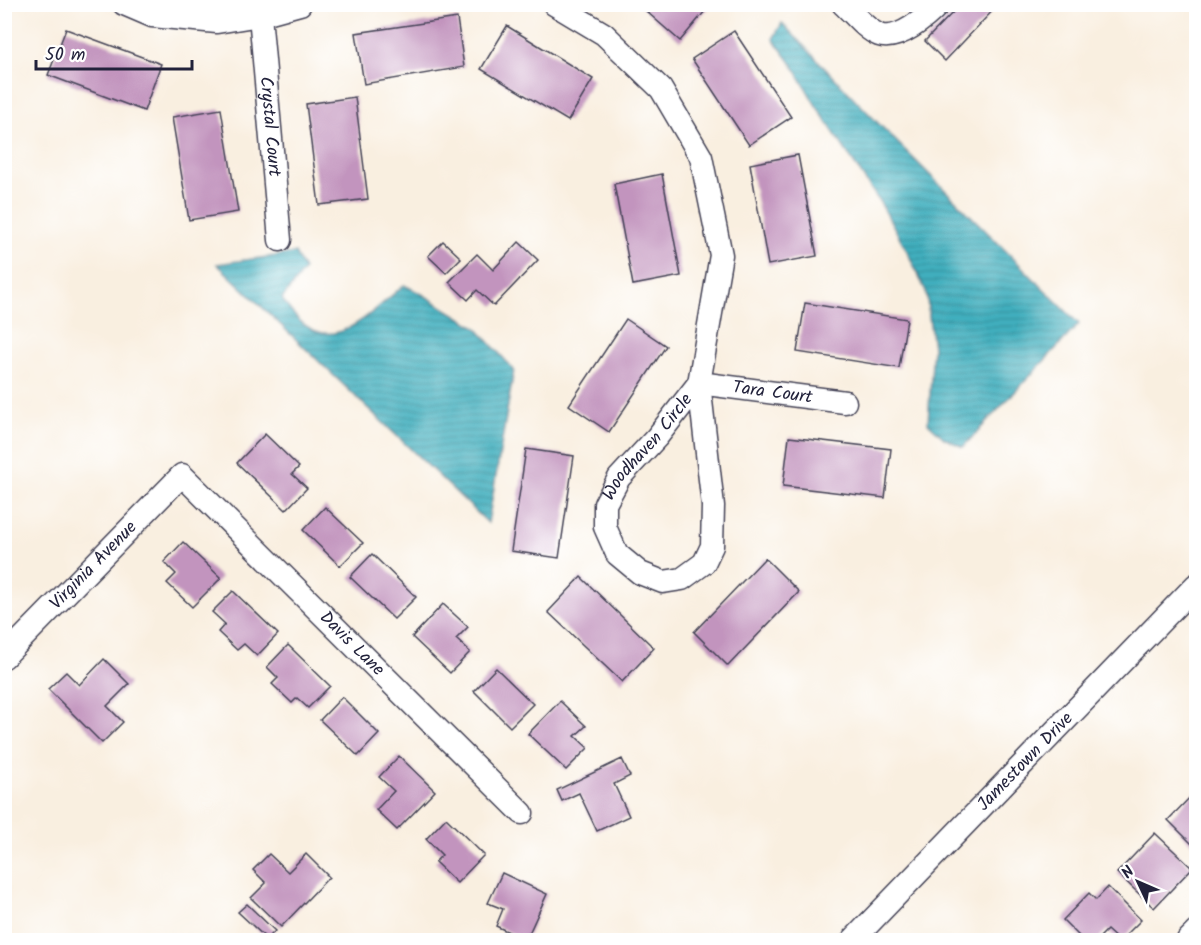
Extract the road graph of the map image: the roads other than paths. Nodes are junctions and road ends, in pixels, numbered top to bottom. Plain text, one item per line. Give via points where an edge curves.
1 (124, 4) edge
2 (300, 4) edge
3 (554, 4) edge
4 (843, 4) edge
5 (939, 4) edge
6 (260, 15) junction
7 (280, 240) dead end
8 (699, 383) junction
9 (845, 402) dead end
10 (182, 475) joint
11 (1197, 585) edge
12 (4, 657) edge
13 (522, 813) dead end
14 (1197, 932) edge
15 (853, 940) edge
16 (1188, 940) edge

1 - 6 street via 152,16 217,22
2 - 6 street
3 - 8 street, Woodhaven Circle via 604,34 661,89 701,157 721,255
4 - 5 street via 881,36 908,30
6 - 7 street, Crystal Court
8 - 8 street, Woodhaven Circle via 713,506 712,546 704,563 682,579 663,582 640,573 617,554 605,527 605,504 619,478
8 - 9 street, Tara Court
10 - 12 street, Virginia Avenue
10 - 13 street, Davis Lane
11 - 15 street, Jamestown Drive
14 - 16 street

